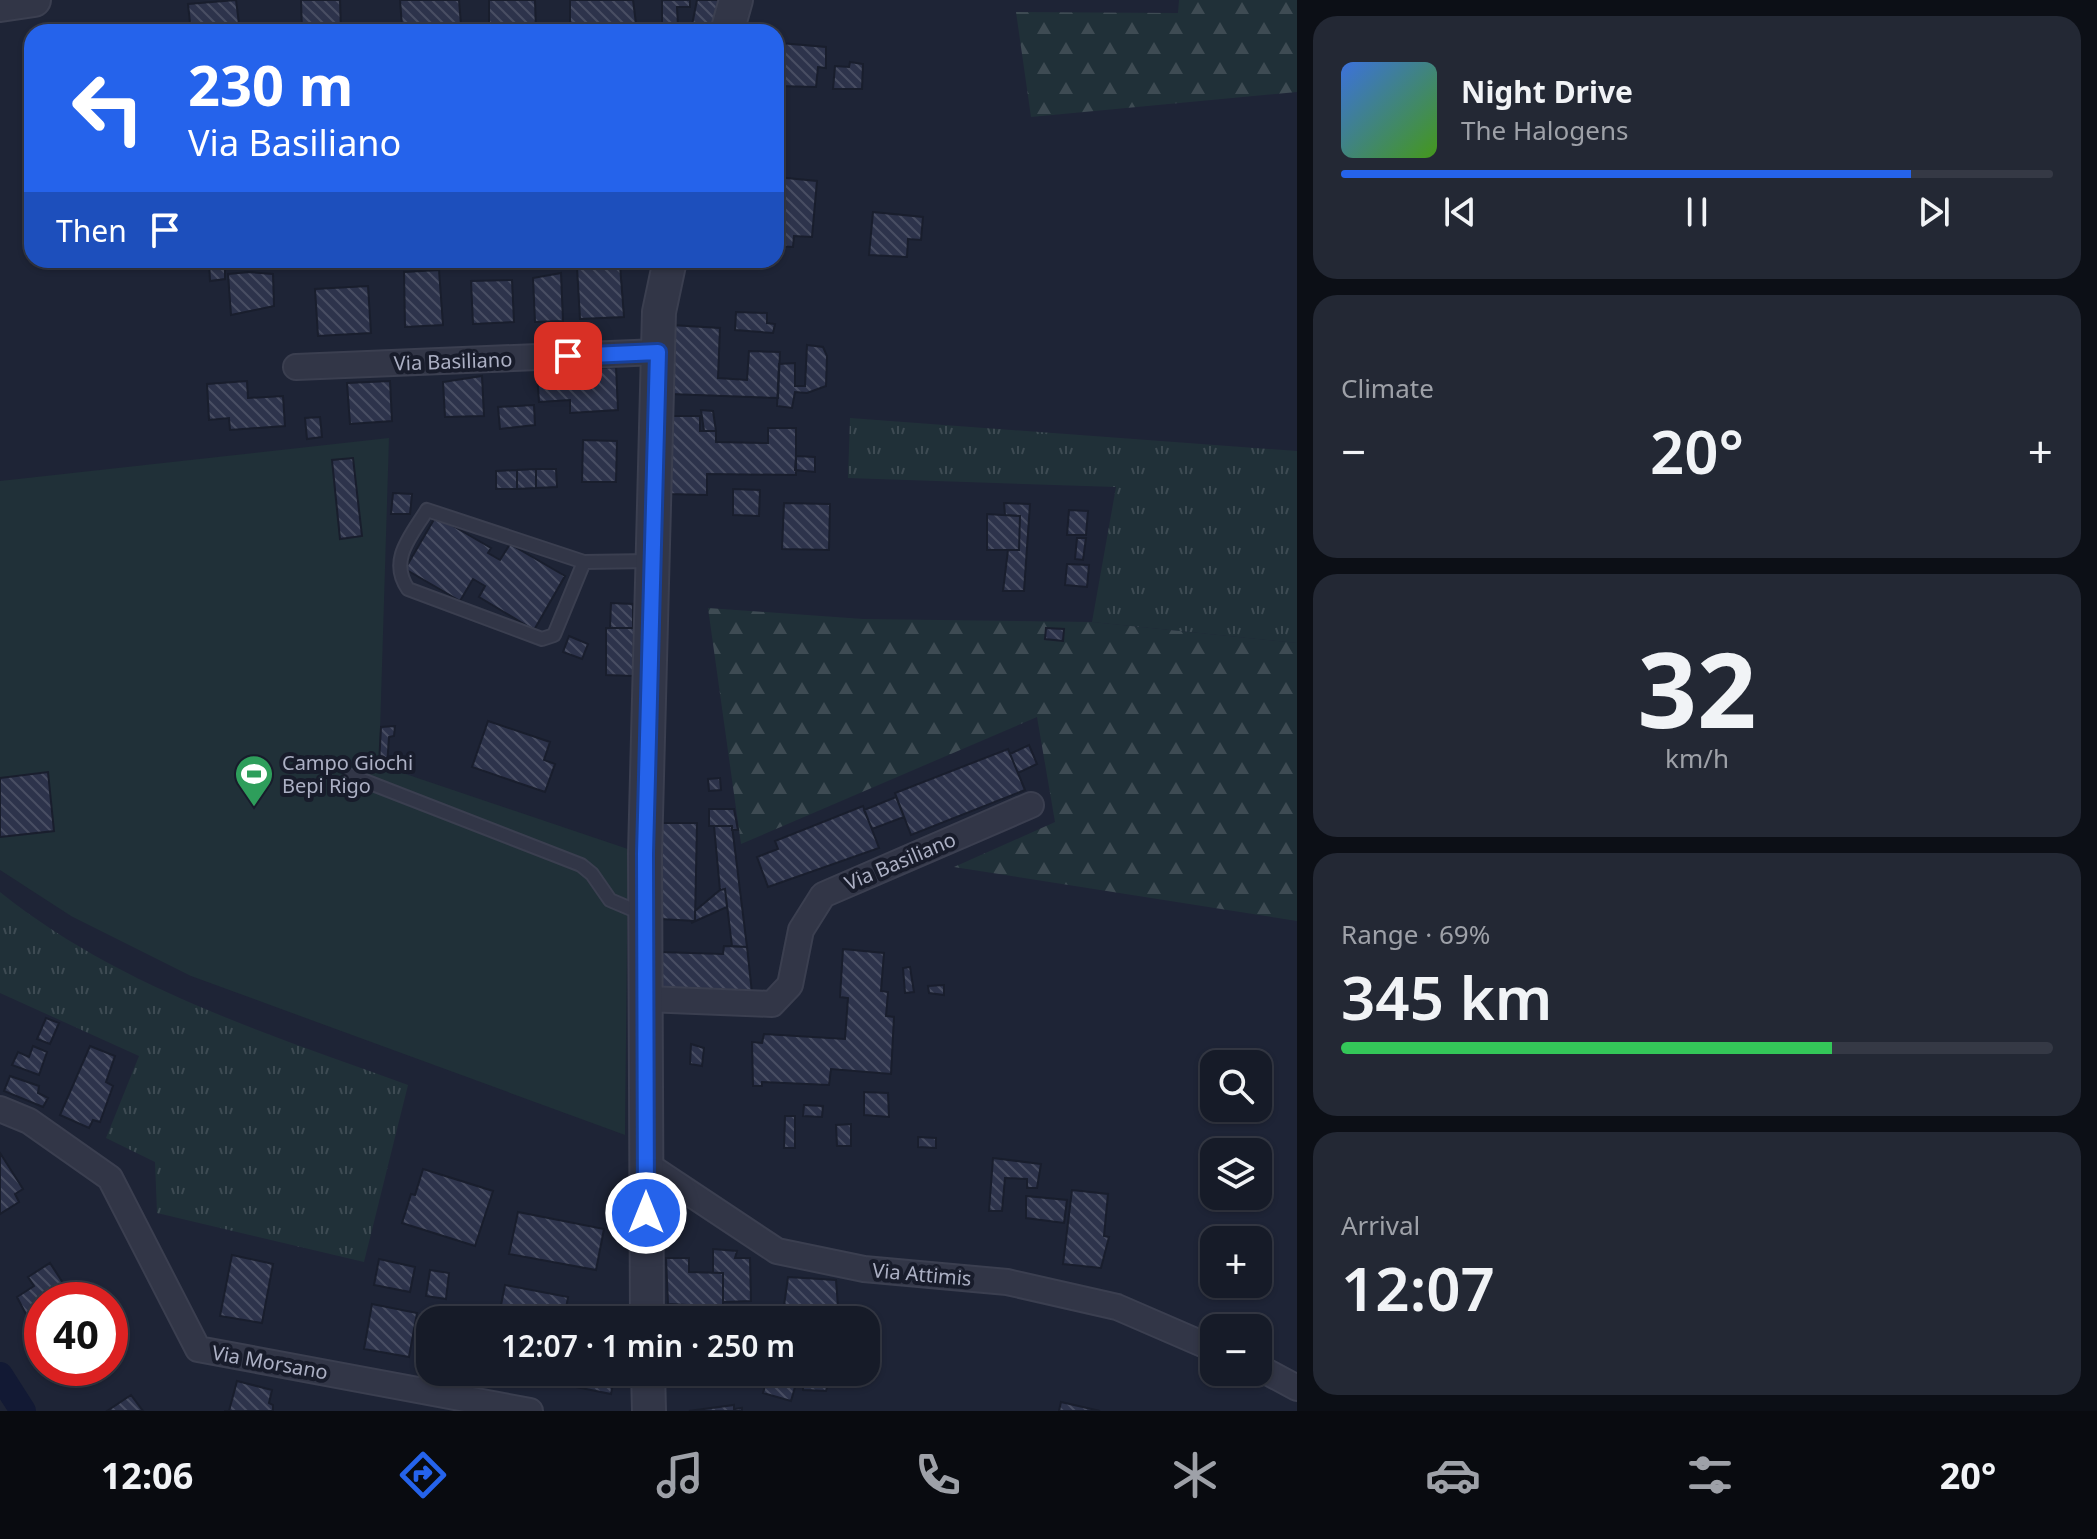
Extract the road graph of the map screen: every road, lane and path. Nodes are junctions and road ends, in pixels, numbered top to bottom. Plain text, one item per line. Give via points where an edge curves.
1 (34, 0) edge
2 (736, 0) edge
3 (0, 5) edge
4 (729, 24) edge
5 (668, 268) edge
6 (658, 352) junction
7 (296, 367) dead end
8 (655, 561) junction
9 (584, 562) junction
10 (352, 776) dead end
11 (1031, 805) dead end
12 (646, 915) junction
13 (646, 999) junction
14 (0, 1109) edge
15 (646, 1164) junction
16 (647, 1306) edge
17 (1200, 1343) edge
18 (1272, 1375) edge
19 (648, 1386) edge
20 (1297, 1388) edge
21 (530, 1411) edge
22 (649, 1411) edge

1 - 3 street
2 - 4 street
5 - 6 street
6 - 7 street, Via Basiliano
6 - 8 street
8 - 9 lane
8 - 12 street
9 - 9 lane via 427,510 398,558 399,575 408,589 542,639 554,635
10 - 12 lane via 581,865 610,900
11 - 13 street, Via Basiliano via 823,895 801,930 790,985 772,1004
12 - 13 street
13 - 15 street
14 - 21 street, Via Morsano via 29,1121 110,1178 198,1349
15 - 16 street
15 - 17 street, Via Attimis via 777,1251 864,1269 1007,1282 1117,1307
18 - 20 street
19 - 22 street

